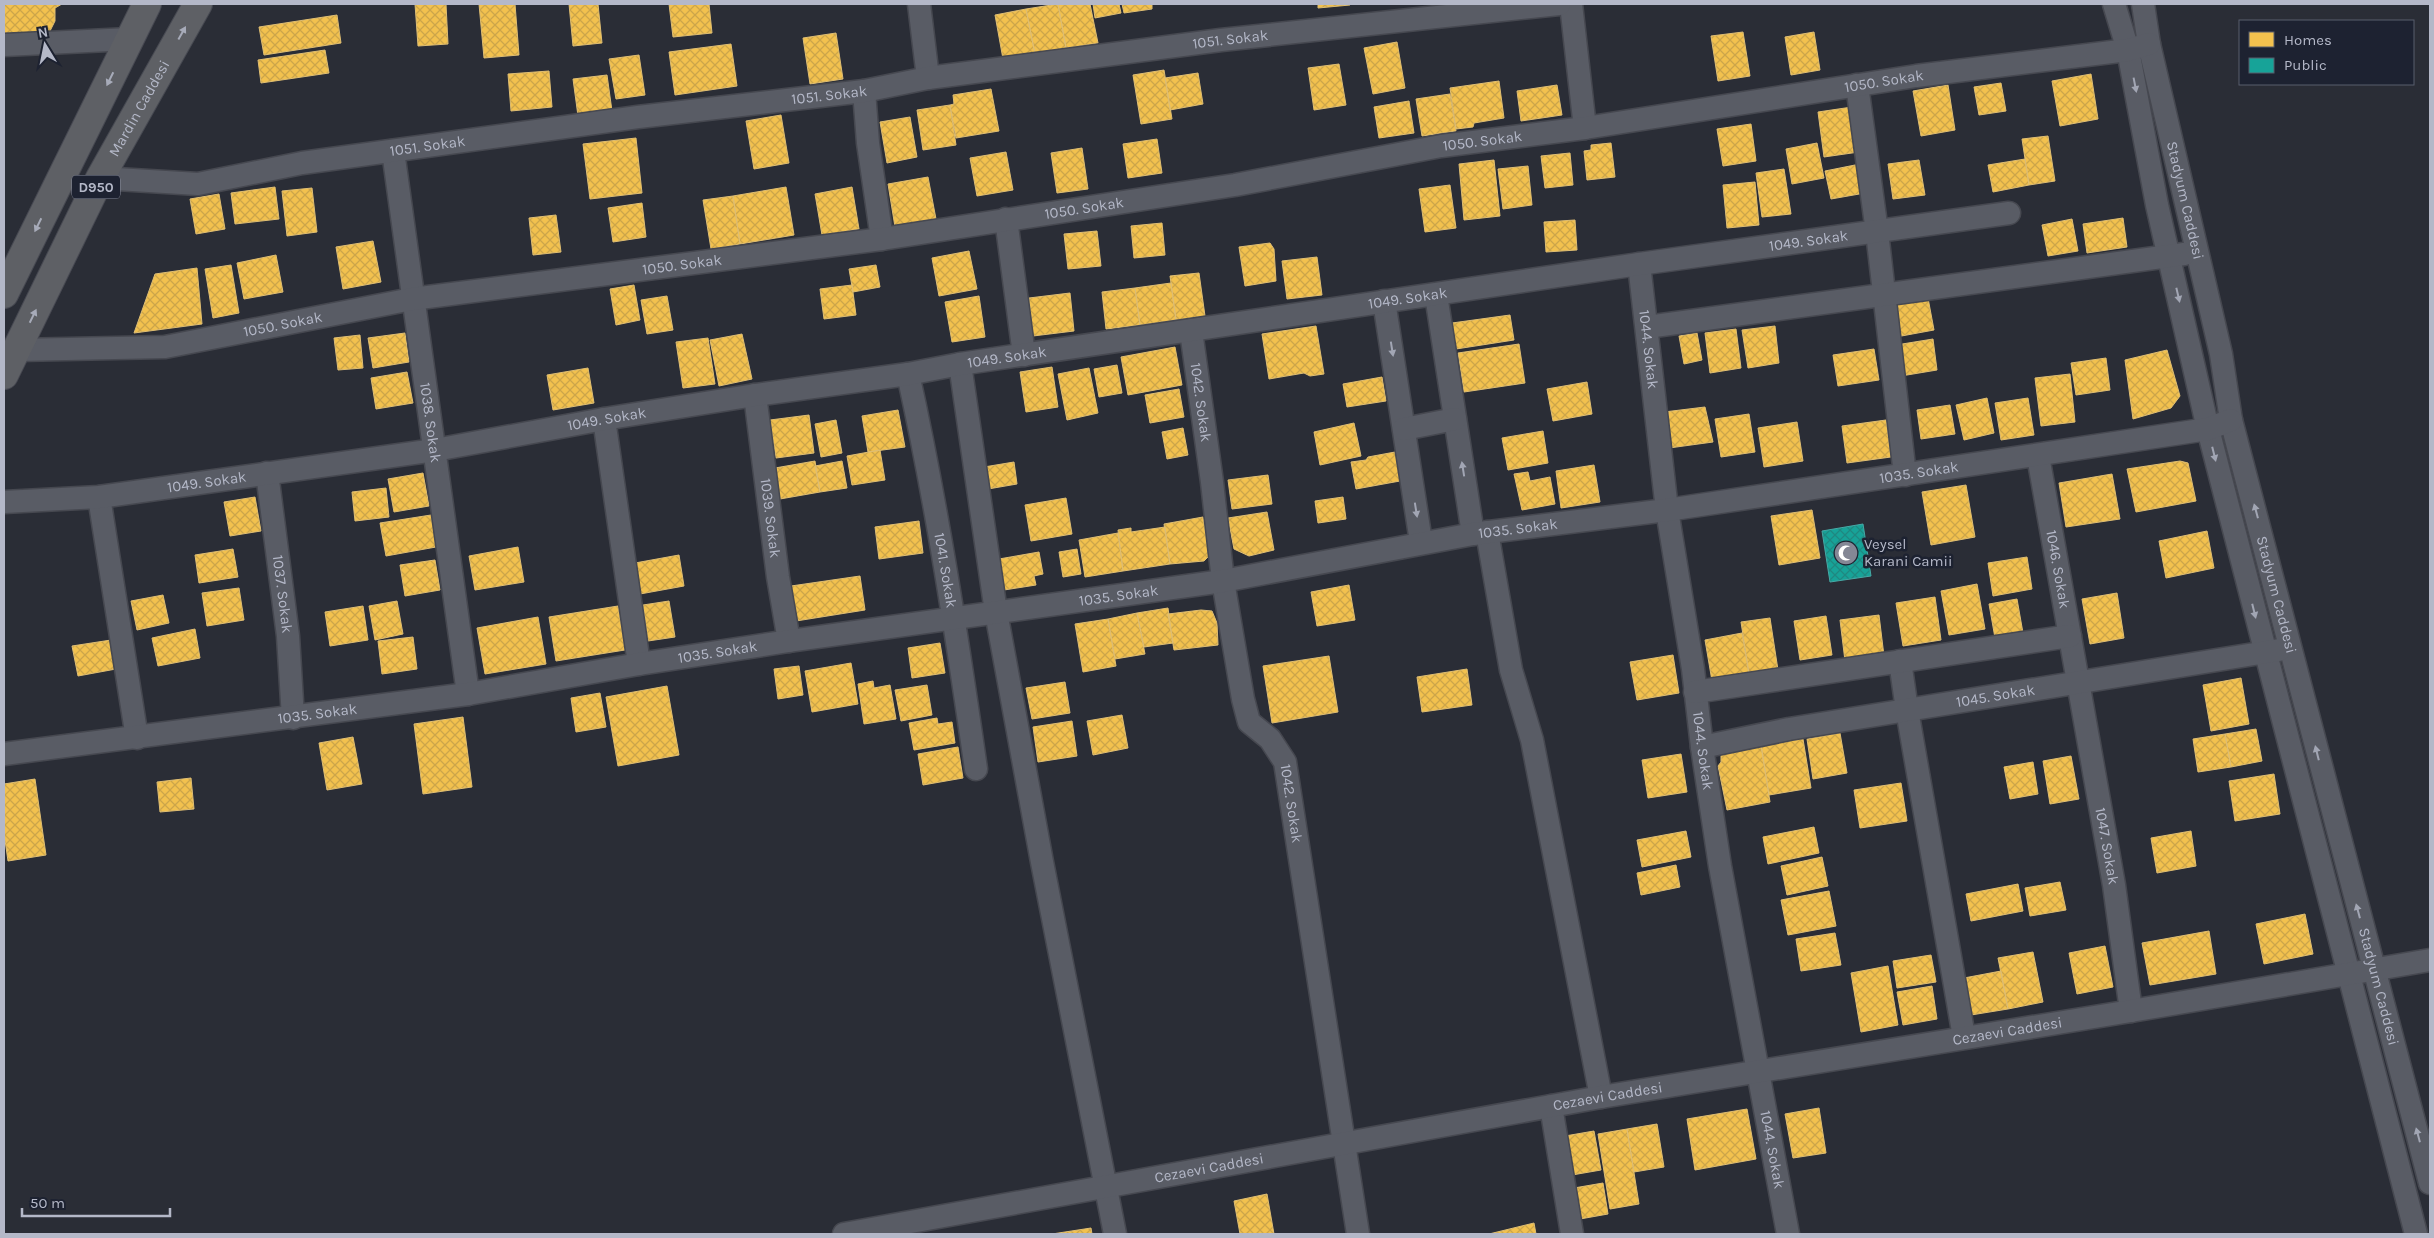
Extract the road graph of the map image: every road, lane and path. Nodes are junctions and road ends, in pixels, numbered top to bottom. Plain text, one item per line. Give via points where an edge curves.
1 (147, 4) edge
2 (198, 4) edge
3 (919, 4) edge
4 (1559, 4) edge
5 (1571, 4) edge
6 (2114, 4) edge
7 (2142, 4) edge
8 (130, 39) junction
9 (4, 46) edge
10 (2139, 47) junction
11 (928, 78) junction
12 (1857, 85) junction
13 (864, 91) junction
14 (1585, 128) junction
15 (393, 151) junction
16 (100, 178) junction
17 (2010, 213) dead end
18 (1006, 219) junction
19 (1877, 232) junction
20 (882, 239) junction
21 (2197, 251) junction
22 (2169, 256) junction
23 (1638, 264) junction
24 (4, 294) edge
25 (1883, 294) junction
26 (1436, 295) junction
27 (412, 299) junction
28 (1384, 301) junction
29 (1647, 327) junction
30 (1191, 331) junction
31 (17, 350) junction
32 (1024, 355) junction
33 (960, 364) junction
34 (908, 374) junction
35 (4, 376) edge
36 (754, 395) junction
37 (604, 419) junction
38 (1455, 419) junction
39 (2231, 420) junction
40 (1404, 429) junction
41 (2208, 429) junction
42 (435, 450) junction
43 (2038, 456) junction
44 (267, 473) junction
45 (1905, 474) junction
46 (98, 497) junction
47 (4, 502) edge
48 (1667, 510) junction
49 (1480, 533) junction
50 (1421, 542) junction
51 (1223, 581) junction
52 (996, 612) junction
53 (954, 620) junction
54 (2070, 636) junction
55 (789, 641) junction
56 (2290, 648) junction
57 (2264, 652) junction
58 (1900, 661) junction
59 (639, 664) junction
60 (2079, 682) junction
61 (1695, 692) junction
62 (468, 694) junction
63 (1906, 710) junction
64 (293, 718) junction
65 (137, 738) junction
66 (1702, 747) junction
67 (4, 754) edge
68 (976, 769) dead end
69 (2430, 960) edge
70 (2374, 969) junction
71 (2348, 973) junction
72 (2131, 1011) junction
73 (1964, 1037) junction
74 (1759, 1071) junction
75 (1601, 1097) junction
76 (1551, 1106) junction
77 (1346, 1144) junction
78 (2430, 1183) edge
79 (1106, 1187) junction
80 (901, 1230) edge
81 (844, 1234) edge
82 (1115, 1234) edge
83 (1358, 1234) edge
84 (1572, 1234) edge
85 (1788, 1234) edge
86 (2416, 1234) edge

1 - 8 highway, D950
16 -> 2 highway, Mardin Caddesi / D950
3 - 11 street
4 - 11 street, 1051. Sokak via 1221,40
5 - 14 street
6 - 10 street
7 - 10 street, Stadyum Caddesi
8 - 9 street
8 -> 24 highway, D950
10 - 12 street, 1050. Sokak
10 - 21 street, Stadyum Caddesi
10 -> 22 street
11 - 13 street, 1051. Sokak
12 - 14 street, 1050. Sokak
12 - 19 street
13 - 15 street, 1051. Sokak via 638,117
13 - 20 street
14 - 18 street, 1050. Sokak via 1440,146 1235,184
15 - 16 street, 1051. Sokak via 302,163 198,184
15 - 27 street, 1038. Sokak
31 -> 16 highway, Mardin Caddesi / D950
17 - 19 street, 1049. Sokak
18 - 20 street, 1050. Sokak
18 - 32 street
19 - 23 street, 1049. Sokak
19 - 25 street
20 - 27 street, 1050. Sokak
21 - 22 street
21 - 39 street, Stadyum Caddesi via 2221,354
22 - 25 street
22 -> 41 street
23 - 26 street, 1049. Sokak
23 - 29 street, 1044. Sokak
25 - 29 street
25 - 45 street
26 - 28 street, 1049. Sokak
26 - 38 street
27 - 31 street, 1050. Sokak via 165,347
27 - 42 street, 1038. Sokak
28 - 30 street, 1049. Sokak
28 -> 40 street
29 - 48 street, 1044. Sokak
30 - 32 street, 1049. Sokak
30 - 51 street, 1042. Sokak
31 - 35 highway, Mardin Caddesi / D950
32 - 33 street, 1049. Sokak
33 - 34 street, 1049. Sokak
33 - 52 street
34 - 36 street, 1049. Sokak
34 - 53 street, 1041. Sokak via 926,456
36 - 37 street, 1049. Sokak
36 - 55 street, 1039. Sokak
37 - 42 street, 1049. Sokak
37 - 59 street
38 - 40 street
49 -> 38 street
39 - 41 street, 1035. Sokak
56 -> 39 street, Stadyum Caddesi
40 -> 50 street
41 - 43 street, 1035. Sokak
41 -> 57 street
42 - 44 street, 1049. Sokak
42 - 62 street, 1038. Sokak
43 - 45 street, 1035. Sokak
43 - 54 street, 1046. Sokak
44 - 46 street, 1049. Sokak
44 - 64 street, 1037. Sokak via 288,636
45 - 48 street, 1035. Sokak
46 - 47 street, 1049. Sokak
46 - 65 street
48 - 49 street, 1035. Sokak
48 - 61 street, 1044. Sokak
49 - 50 street, 1035. Sokak
49 - 75 street via 1511,670 1532,740
50 - 51 street, 1035. Sokak
51 - 52 street, 1035. Sokak
51 - 77 street, 1042. Sokak via 1249,722 1270,739 1285,762
52 - 53 street, 1035. Sokak
52 - 79 street
53 - 55 street, 1035. Sokak
53 - 68 street, 1041. Sokak
54 - 58 street
54 - 60 street, 1046. Sokak
55 - 59 street, 1035. Sokak
56 - 57 street, 1045. Sokak
70 -> 56 street, Stadyum Caddesi
57 - 60 street, 1045. Sokak
57 - 71 street
58 - 61 street
58 - 63 street
59 - 62 street, 1035. Sokak
60 - 63 street, 1045. Sokak
60 - 72 street, 1047. Sokak via 2114,885
61 - 66 street, 1044. Sokak
62 - 64 street, 1035. Sokak
63 - 66 street, 1045. Sokak
63 - 73 street
64 - 65 street, 1035. Sokak
65 - 67 street, 1035. Sokak
66 - 74 street, 1044. Sokak via 1720,866
69 - 70 street, Cezaevi Caddesi
70 - 71 street, Cezaevi Caddesi
78 -> 70 street, Stadyum Caddesi
71 - 72 street, Cezaevi Caddesi
71 - 86 street
72 - 73 street, Cezaevi Caddesi
73 - 74 street, Cezaevi Caddesi
74 - 75 street, Cezaevi Caddesi
74 - 85 street, 1044. Sokak
75 - 76 street, Cezaevi Caddesi
76 - 77 street, Cezaevi Caddesi
76 - 84 street
77 - 79 street, Cezaevi Caddesi
77 - 83 street, 1042. Sokak
79 - 80 street, Cezaevi Caddesi
79 - 82 street
80 - 81 street, Cezaevi Caddesi

